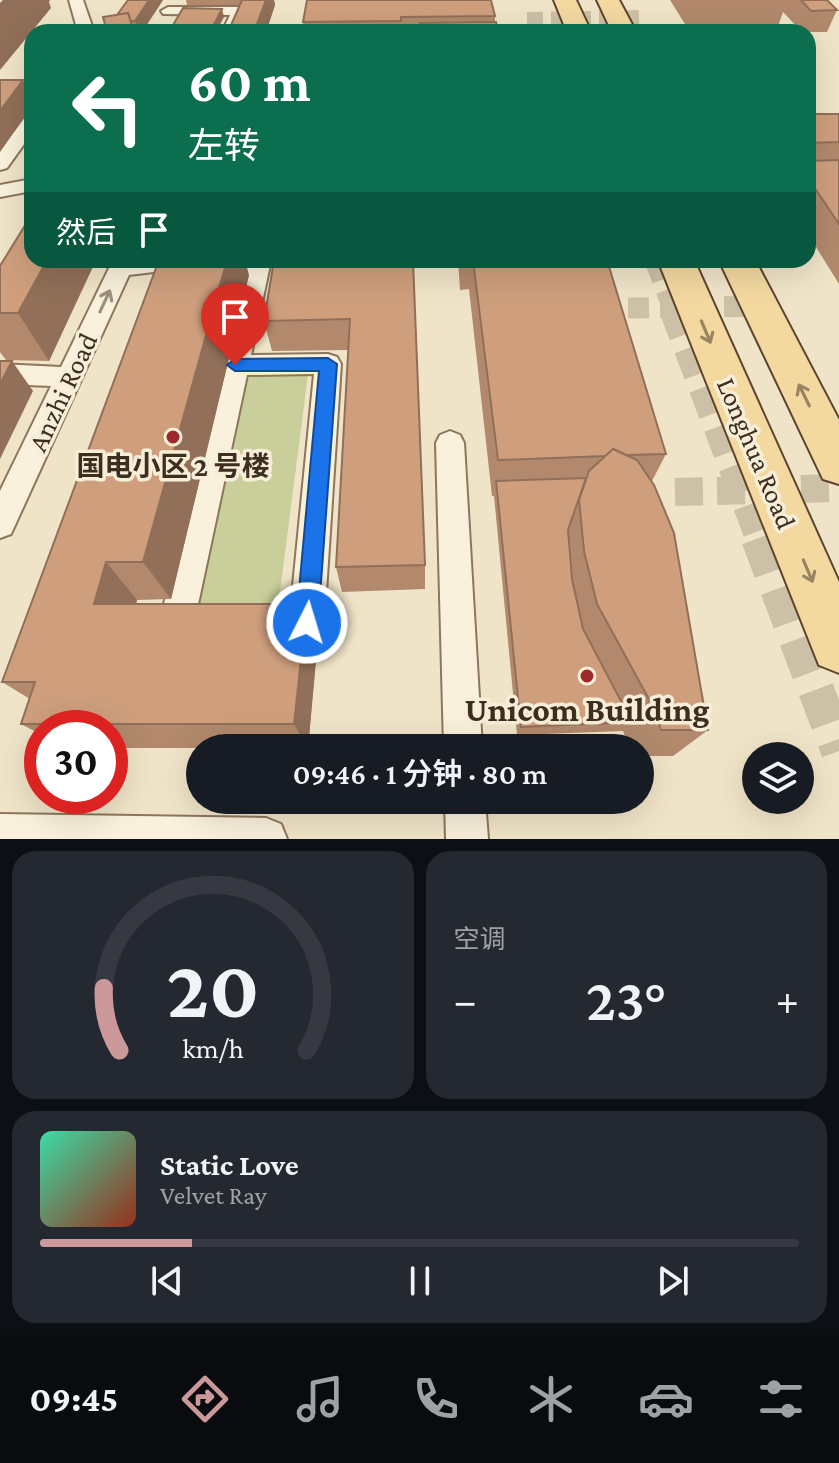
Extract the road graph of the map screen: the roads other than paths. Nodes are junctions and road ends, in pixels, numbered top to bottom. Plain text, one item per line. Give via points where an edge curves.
1 (76, 0) edge
2 (565, 0) edge
3 (608, 0) edge
4 (168, 11) edge
5 (84, 24) edge
6 (233, 24) edge
7 (576, 24) edge
8 (620, 24) edge
9 (0, 95) edge
10 (24, 95) edge
11 (24, 131) edge
12 (0, 164) edge
13 (24, 186) edge
14 (0, 191) edge
15 (120, 268) edge
16 (258, 268) edge
17 (679, 268) tunnel mouth
18 (741, 268) edge
19 (235, 365) junction
20 (0, 374) edge
21 (69, 377) junction
22 (450, 443) dead end
23 (839, 465) edge
24 (0, 524) edge
25 (839, 645) edge
26 (462, 734) edge
27 (466, 814) edge
28 (0, 835) edge
29 (266, 839) edge
30 (467, 839) edge

1 - 5 street
2 - 7 main road
3 - 8 main road
4 - 6 street via 239,11
9 - 10 street
11 - 12 street
13 - 14 street
21 -> 15 street, Anzhi Road
16 - 19 street
17 -> 25 main road, Longhua Road
23 -> 18 main road
19 - 19 street via 176,624 307,623 328,364
20 - 21 street
21 - 24 street, Anzhi Road
22 - 26 street
27 - 30 street
28 - 29 street

